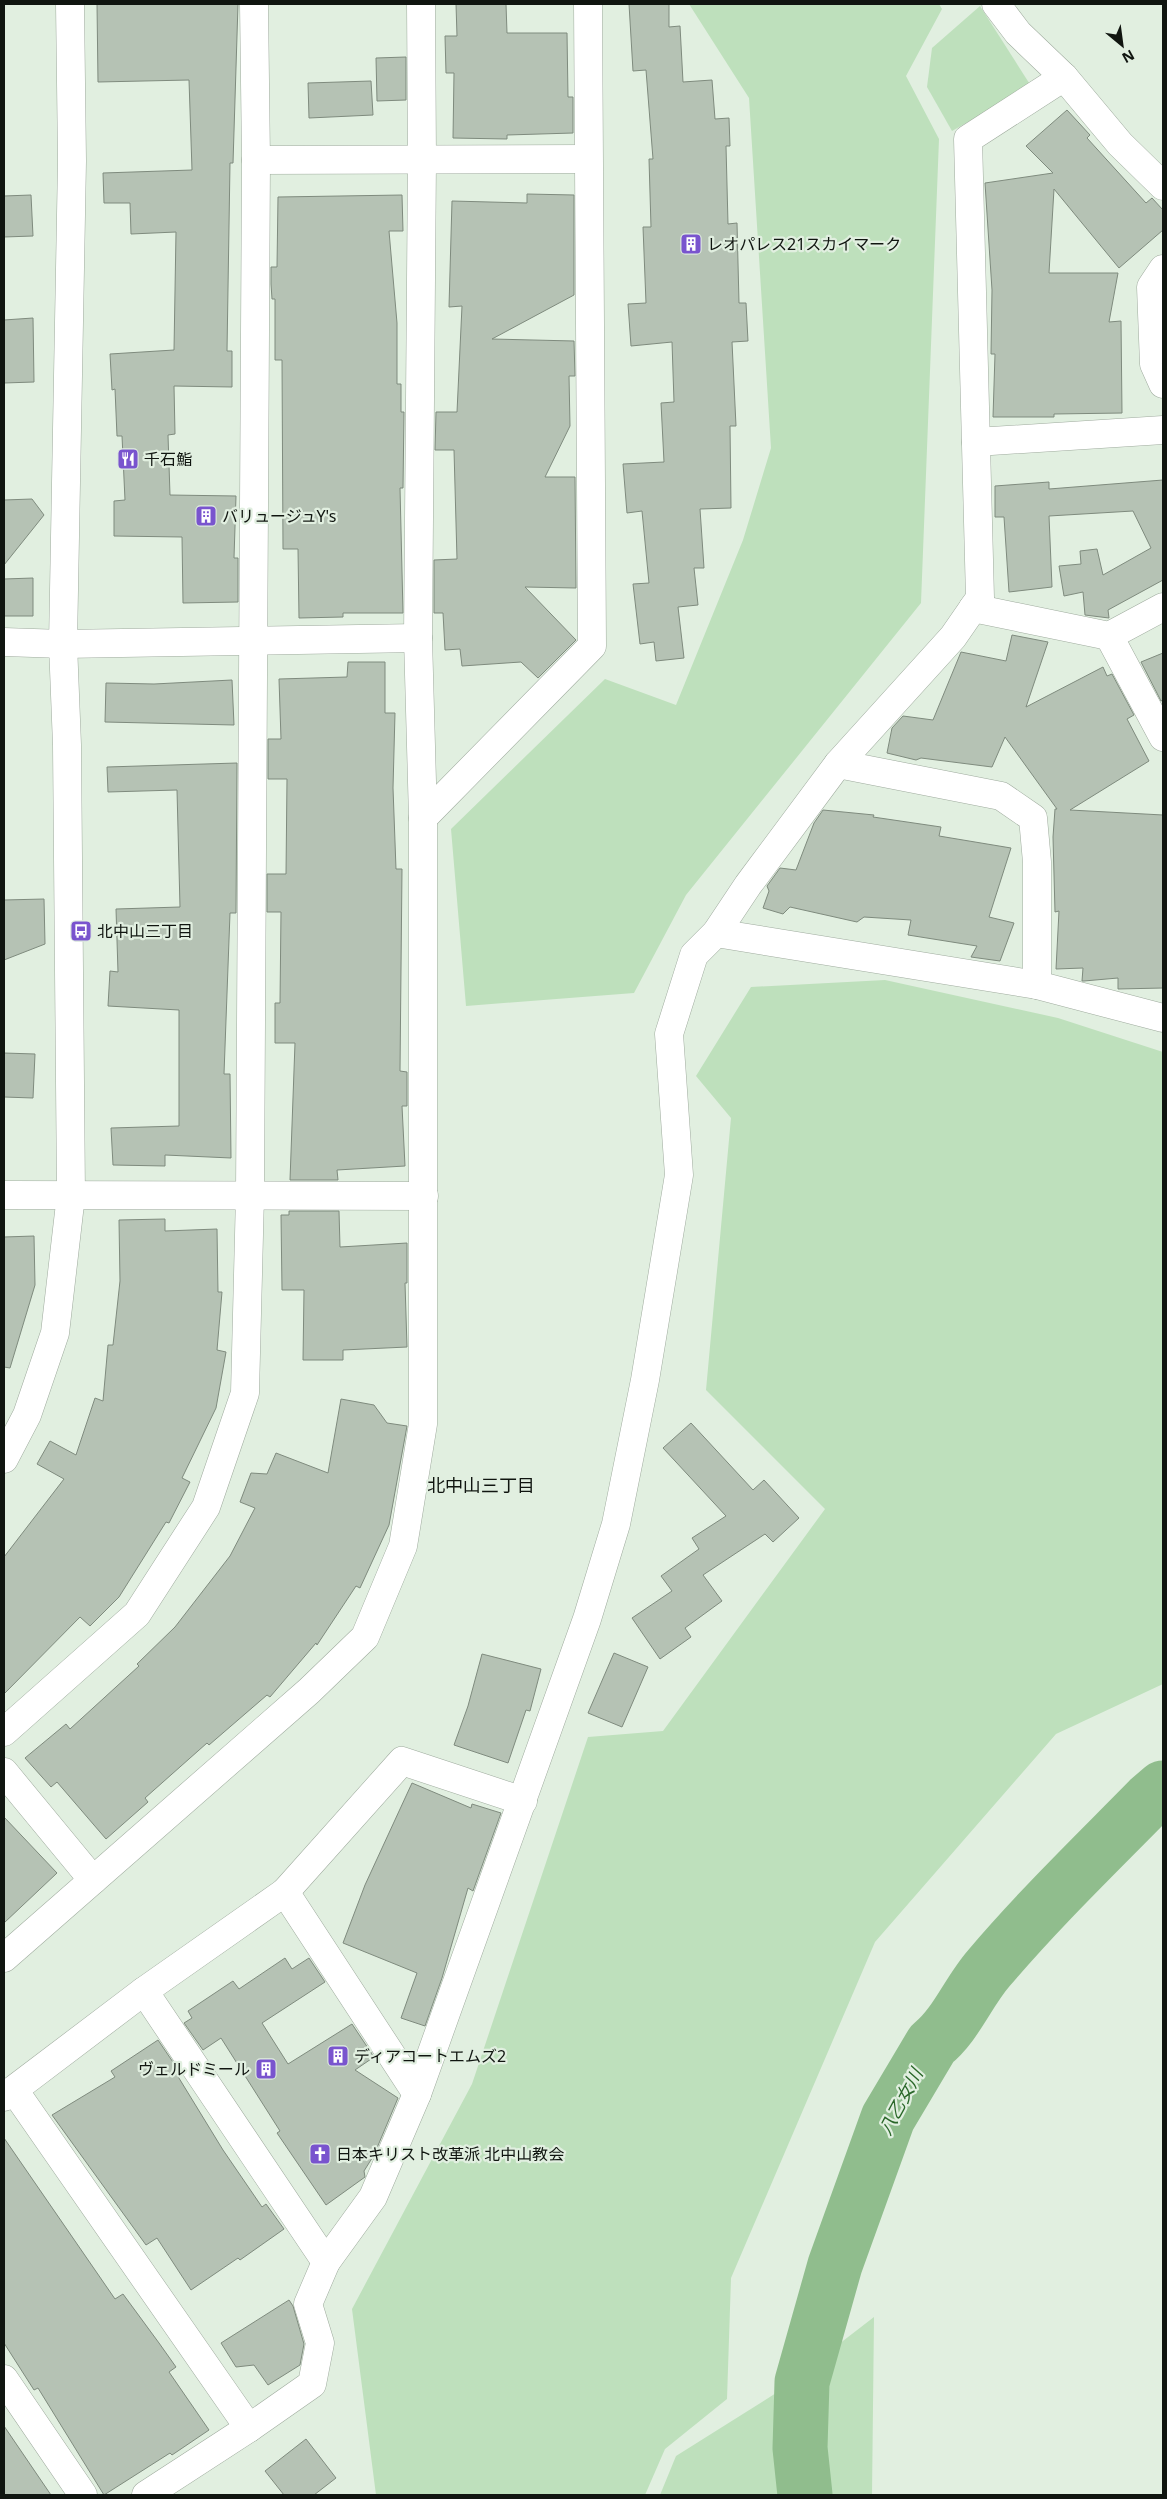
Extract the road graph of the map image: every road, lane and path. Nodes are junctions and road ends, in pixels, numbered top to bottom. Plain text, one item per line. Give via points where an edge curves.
1 (70, 4) edge
2 (254, 4) edge
3 (420, 4) edge
4 (588, 4) edge
5 (996, 4) edge
6 (1064, 77) junction
7 (588, 159) junction
8 (256, 160) junction
9 (422, 160) junction
10 (1163, 186) edge
11 (1163, 269) edge
12 (1163, 384) edge
13 (1163, 430) edge
14 (976, 442) junction
15 (1163, 607) edge
16 (973, 608) junction
17 (1109, 636) junction
18 (418, 638) junction
19 (253, 641) junction
20 (4, 642) edge
21 (63, 644) junction
22 (1163, 737) edge
23 (838, 764) junction
24 (423, 818) junction
25 (716, 933) junction
26 (1037, 985) junction
27 (1163, 1018) edge
28 (4, 1195) edge
29 (71, 1195) junction
30 (250, 1195) junction
31 (424, 1196) junction
32 (4, 1459) edge
33 (4, 1732) edge
34 (4, 1772) edge
35 (523, 1801) junction
36 (93, 1880) junction
37 (285, 1892) junction
38 (4, 1958) edge
39 (144, 1991) junction
40 (9, 2094) edge
41 (417, 2094) junction
42 (326, 2262) junction
43 (4, 2379) edge
44 (249, 2428) junction
45 (82, 2495) edge
46 (146, 2495) edge

1 - 21 street via 72,161
2 - 8 street
3 - 9 street
4 - 7 street
5 - 6 street via 1018,33
6 - 10 street via 1120,144
6 - 14 street via 968,140
7 - 9 street
7 - 24 street via 592,646
8 - 9 street
8 - 19 street
9 - 18 street
11 - 12 street via 1151,287 1154,364
13 - 14 street
14 - 16 street via 980,598
15 - 17 street
16 - 17 street
16 - 23 street via 952,637
17 - 22 street
18 - 19 street
18 - 24 street
19 - 21 street
19 - 30 street
20 - 21 street
21 - 29 street via 67,746
23 - 25 street
23 - 26 street via 1001,796 1033,818 1038,862
24 - 31 street
25 - 26 street
25 - 35 street via 694,954 669,1034 679,1175 645,1380 616,1524 587,1619
26 - 27 street
28 - 29 street
29 - 30 street
29 - 32 street via 55,1333 27,1415
30 - 31 street
30 - 33 street via 245,1393 206,1507 137,1614
31 - 36 street via 423,1424 403,1546 365,1637
34 - 36 street
35 - 37 street via 402,1761
35 - 41 street
36 - 38 street
37 - 39 street
37 - 41 street
39 - 40 street
39 - 42 street
40 - 44 street
41 - 42 street via 374,2197
42 - 44 street via 308,2304 320,2343 312,2384
43 - 45 street
44 - 46 street

